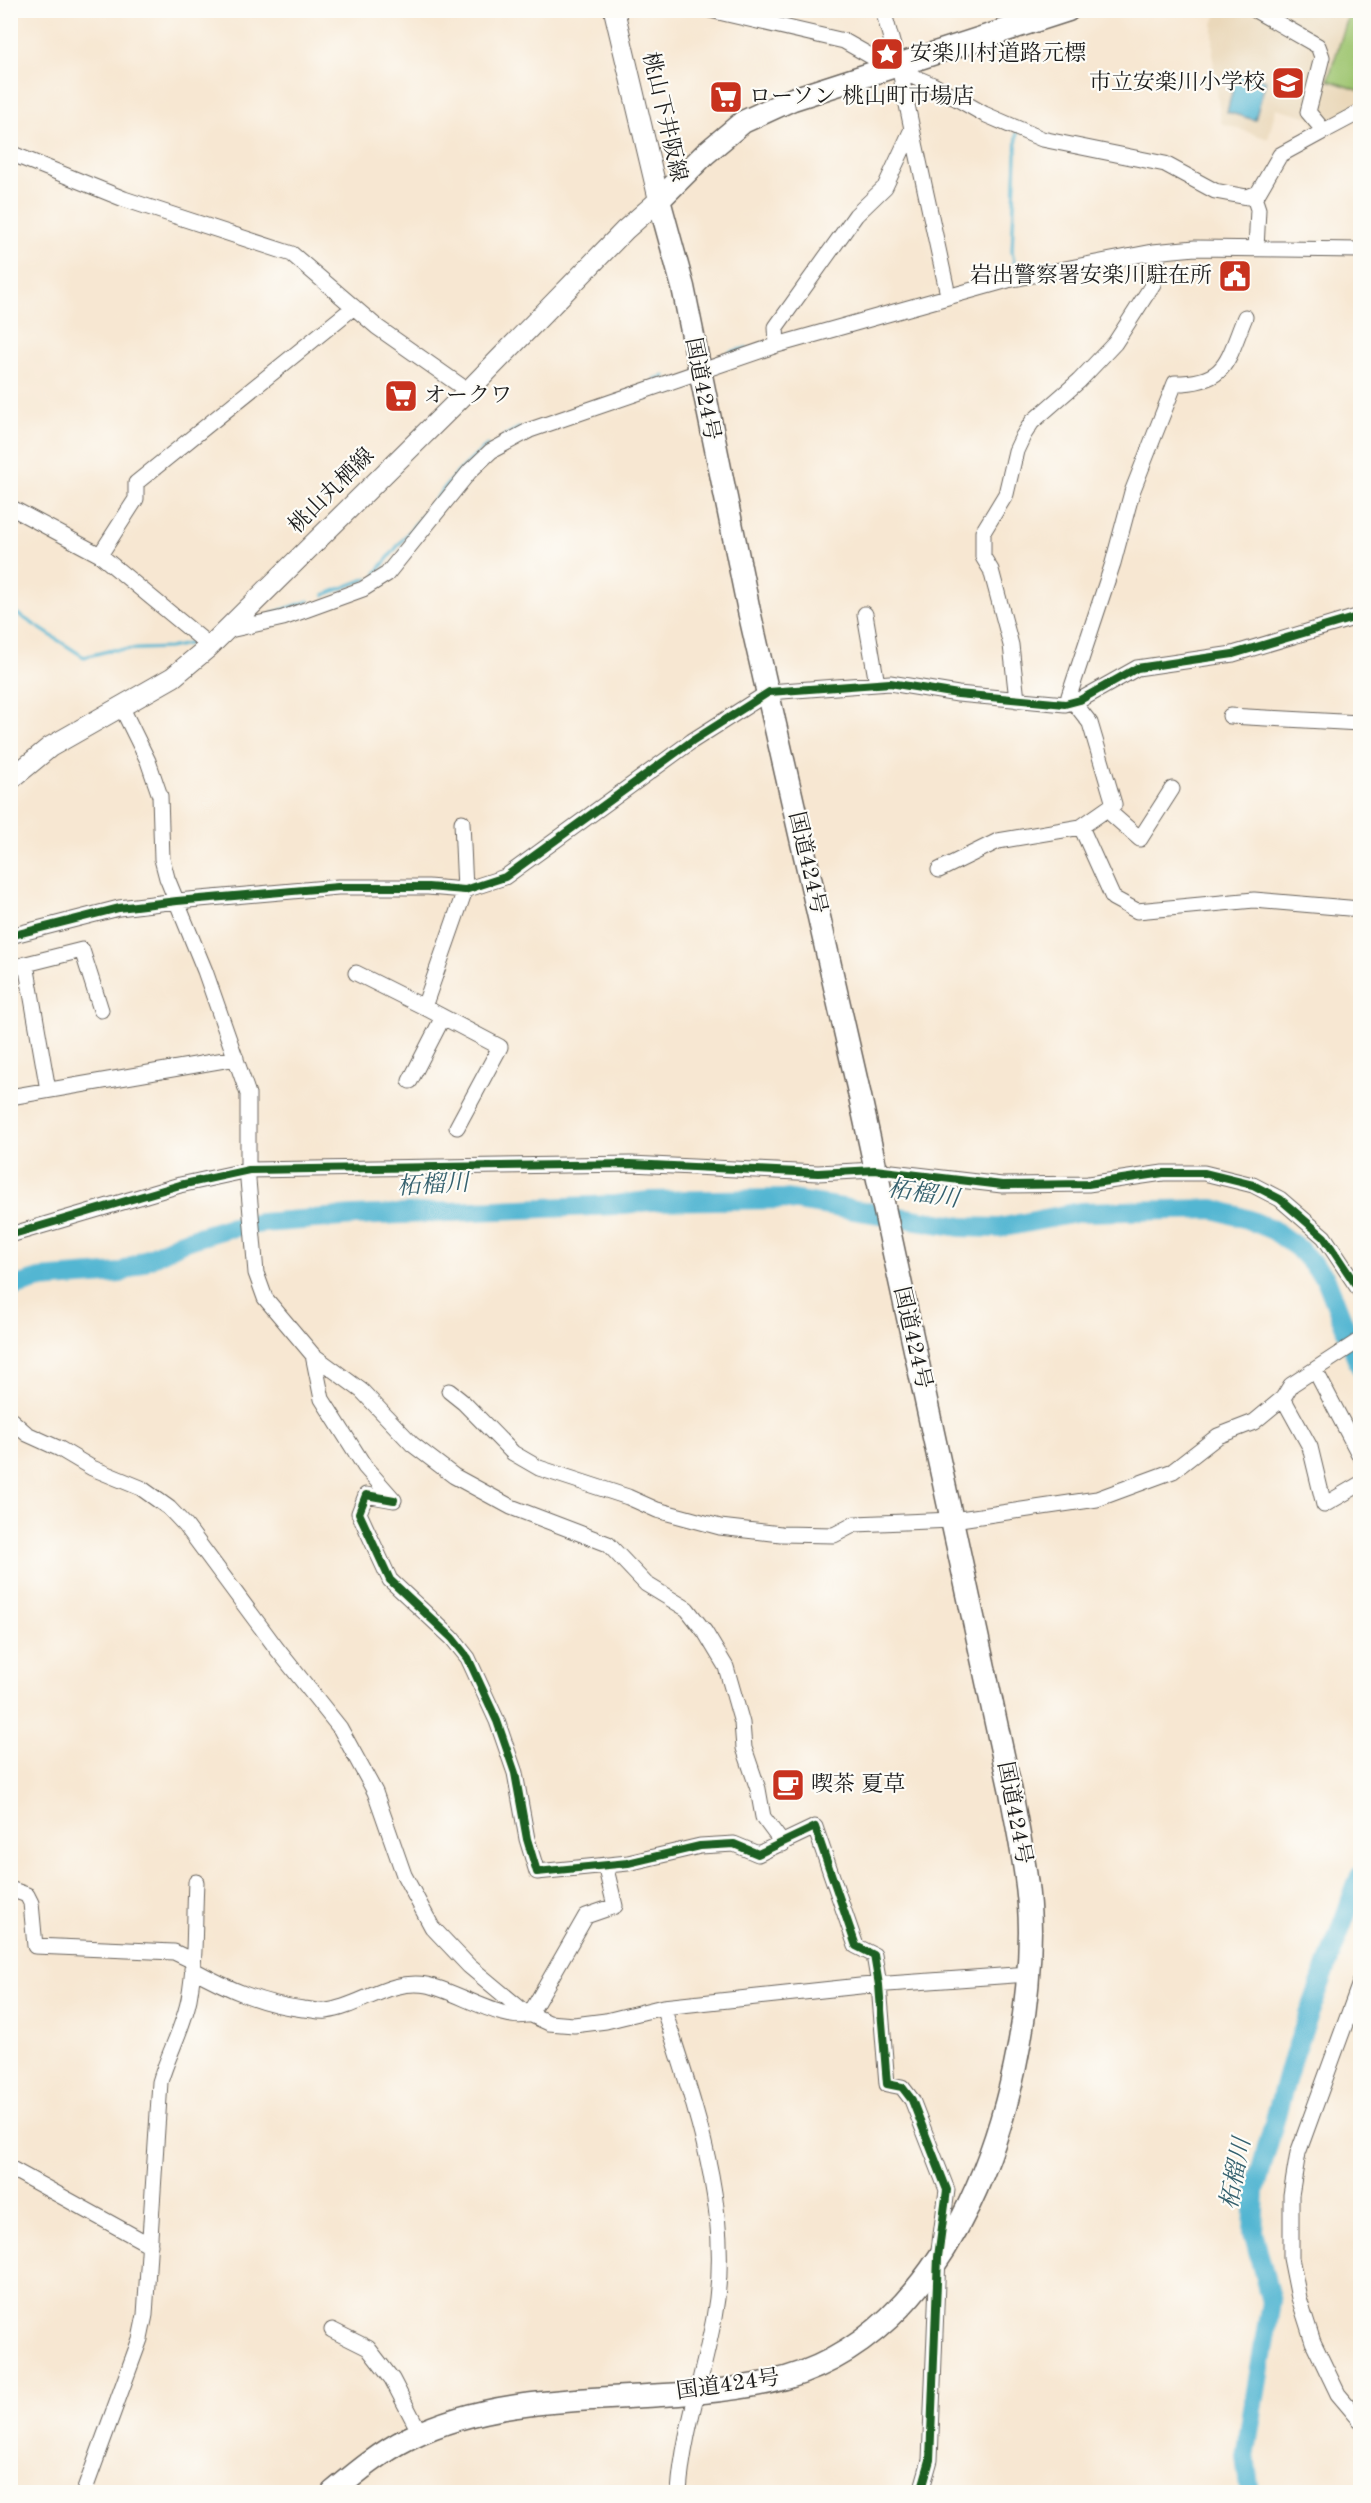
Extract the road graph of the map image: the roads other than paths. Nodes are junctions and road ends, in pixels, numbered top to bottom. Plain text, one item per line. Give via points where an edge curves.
1 (614, 10) edge
2 (710, 10) edge
3 (883, 10) edge
4 (1068, 10) edge
5 (1255, 10) edge
6 (896, 68) junction
7 (1360, 114) edge
8 (912, 129) junction
9 (1324, 131) junction
10 (10, 153) edge
11 (1254, 196) junction
12 (659, 200) junction
13 (1256, 249) junction
14 (1360, 250) edge
15 (1159, 252) junction
16 (948, 292) junction
17 (354, 307) junction
18 (1245, 317) dead end
19 (776, 341) junction
20 (698, 373) junction
21 (468, 391) junction
22 (10, 507) edge
23 (100, 555) junction
24 (865, 614) dead end
25 (1360, 616) edge
26 (225, 631) junction
27 (210, 646) junction
28 (877, 684) junction
29 (769, 692) junction
30 (1017, 700) junction
31 (1073, 702) junction
32 (120, 706) junction
33 (1230, 716) dead end
34 (1360, 723) edge
35 (12, 777) edge
36 (1172, 789) dead end
37 (1107, 810) junction
38 (462, 822) dead end
39 (1082, 827) junction
40 (939, 870) dead end
41 (465, 890) junction
42 (177, 901) junction
43 (1360, 909) edge
44 (10, 936) edge
45 (26, 964) junction
46 (10, 969) edge
47 (356, 973) dead end
48 (424, 1007) junction
49 (101, 1010) dead end
50 (443, 1017) junction
51 (236, 1058) junction
52 (410, 1082) dead end
53 (48, 1090) junction
54 (10, 1097) edge
55 (457, 1127) dead end
56 (875, 1173) junction
57 (249, 1175) junction
58 (10, 1235) edge
59 (1360, 1291) edge
60 (1360, 1340) edge
61 (313, 1355) junction
62 (1317, 1368) junction
63 (449, 1391) dead end
64 (1283, 1398) junction
65 (10, 1419) edge
66 (1360, 1456) edge
67 (1360, 1484) edge
68 (953, 1520) junction
69 (783, 1844) junction
70 (604, 1865) junction
71 (196, 1882) dead end
72 (10, 1889) edge
73 (192, 1965) junction
74 (1029, 1974) junction
75 (1360, 1983) edge
76 (879, 1985) junction
77 (663, 2007) junction
78 (530, 2014) junction
79 (10, 2168) edge
80 (150, 2245) junction
81 (938, 2257) junction
82 (332, 2330) dead end
83 (696, 2392) junction
84 (1360, 2420) edge
85 (420, 2433) junction
86 (84, 2493) edge
87 (333, 2493) edge
88 (679, 2493) edge
89 (917, 2493) edge

1 - 12 main road, 桃山下井阪線
2 - 6 street via 844,41
3 - 6 street
4 - 6 highway
5 - 9 street via 1318,46 1322,57 1308,112
6 - 8 street
6 - 11 street via 1042,139 1165,164 1215,191
6 - 12 highway via 793,99 743,122
7 - 9 street
8 - 16 street
8 - 19 street via 885,187 856,215 776,327
9 - 11 street via 1280,155
10 - 17 street via 124,199 292,254
11 - 13 street via 1258,209
12 - 20 highway, 国道424号 via 683,287
12 - 21 main road, 桃山丸栖線
13 - 14 street
13 - 15 street
15 - 16 street
15 - 30 street via 1153,285 1114,343 1079,381 1032,422 1023,436 1005,494 983,532 983,557 991,570 1011,645
16 - 19 street
17 - 21 street
17 - 23 street via 136,483 136,499
18 - 31 street via 1226,362 1216,375 1206,381 1175,383 1132,492 1069,696
19 - 20 street
20 - 26 street via 530,430 491,451 447,497 387,574 363,589 283,618
20 - 29 highway, 国道424号
21 - 26 main road, 桃山丸栖線
22 - 23 street
23 - 27 street
24 - 28 street
25 - 31 street via 1233,654 1137,668
26 - 27 main road, 桃山丸栖線
27 - 32 main road, 桃山丸栖線 via 172,676
28 - 29 street
28 - 30 street
29 - 41 street via 692,741 505,877
29 - 56 highway, 国道424号
30 - 31 street
31 - 37 street via 1090,723 1102,760 1114,804
32 - 35 main road, 桃山丸栖線 via 50,747
32 - 42 street via 148,761 160,796 162,858
33 - 34 street
36 - 37 street via 1140,839
37 - 39 street
38 - 41 street
39 - 40 street via 998,841
39 - 43 street via 1113,898 1137,911 1254,900
41 - 42 street via 338,888
41 - 48 street
42 - 44 street via 119,908
42 - 51 street
45 - 46 street
45 - 49 street via 82,950
45 - 53 street
47 - 48 street
48 - 50 street
50 - 52 street
50 - 55 street via 500,1047
51 - 53 street
51 - 57 street via 248,1094
53 - 54 street
56 - 57 street via 631,1164
56 - 59 street via 1002,1185 1088,1184 1163,1173 1219,1175 1252,1185 1280,1199 1303,1217 1324,1238
56 - 68 highway, 国道424号
57 - 58 street via 180,1185
57 - 61 street via 256,1273 265,1298
60 - 62 street
61 - 69 street via 362,1391 412,1444 454,1476 511,1507 608,1544 646,1584 687,1610 726,1667 763,1817
61 - 70 street via 321,1399 365,1467 394,1500 366,1495 359,1513 390,1580 468,1658 497,1721 515,1773 537,1872
62 - 64 street via 1291,1385
62 - 66 street
63 - 68 street via 513,1453 539,1468 657,1510 710,1524 781,1534 834,1535 855,1524
64 - 67 street via 1310,1447 1323,1505
64 - 68 street via 1254,1422 1218,1436 1173,1471 1107,1496
65 - 78 street via 27,1434 141,1488 170,1508 186,1526 340,1728 375,1792 404,1875 432,1927 469,1966
68 - 74 highway, 国道424号 via 1026,1876
69 - 70 street via 758,1854 734,1844 700,1846
69 - 76 street via 815,1827 856,1946 874,1954
70 - 78 street via 615,1906 586,1916
71 - 73 street
72 - 73 street via 27,1895 31,1903 35,1946 174,1952
73 - 78 street via 226,1989 274,2006 326,2011 392,1987 424,1984 520,2018
73 - 80 street via 180,2035 166,2060 160,2082
74 - 76 street
74 - 81 highway, 国道424号 via 1019,2056 1001,2124 969,2205
75 - 84 street via 1298,2153 1291,2195 1291,2258 1313,2342 1338,2394
76 - 77 street
76 - 81 street via 887,2084 902,2087 912,2100 947,2190
77 - 78 street via 574,2025 549,2023
77 - 83 street via 703,2133 716,2191 719,2256 714,2317
79 - 80 street
80 - 86 street via 140,2339
81 - 83 highway, 国道424号 via 886,2321 829,2360 801,2374 771,2382
81 - 89 street via 930,2460
82 - 85 street via 368,2348 392,2379
83 - 85 highway, 国道424号 via 518,2407 466,2416
83 - 88 street via 681,2461
85 - 87 highway, 国道424号 via 373,2459

